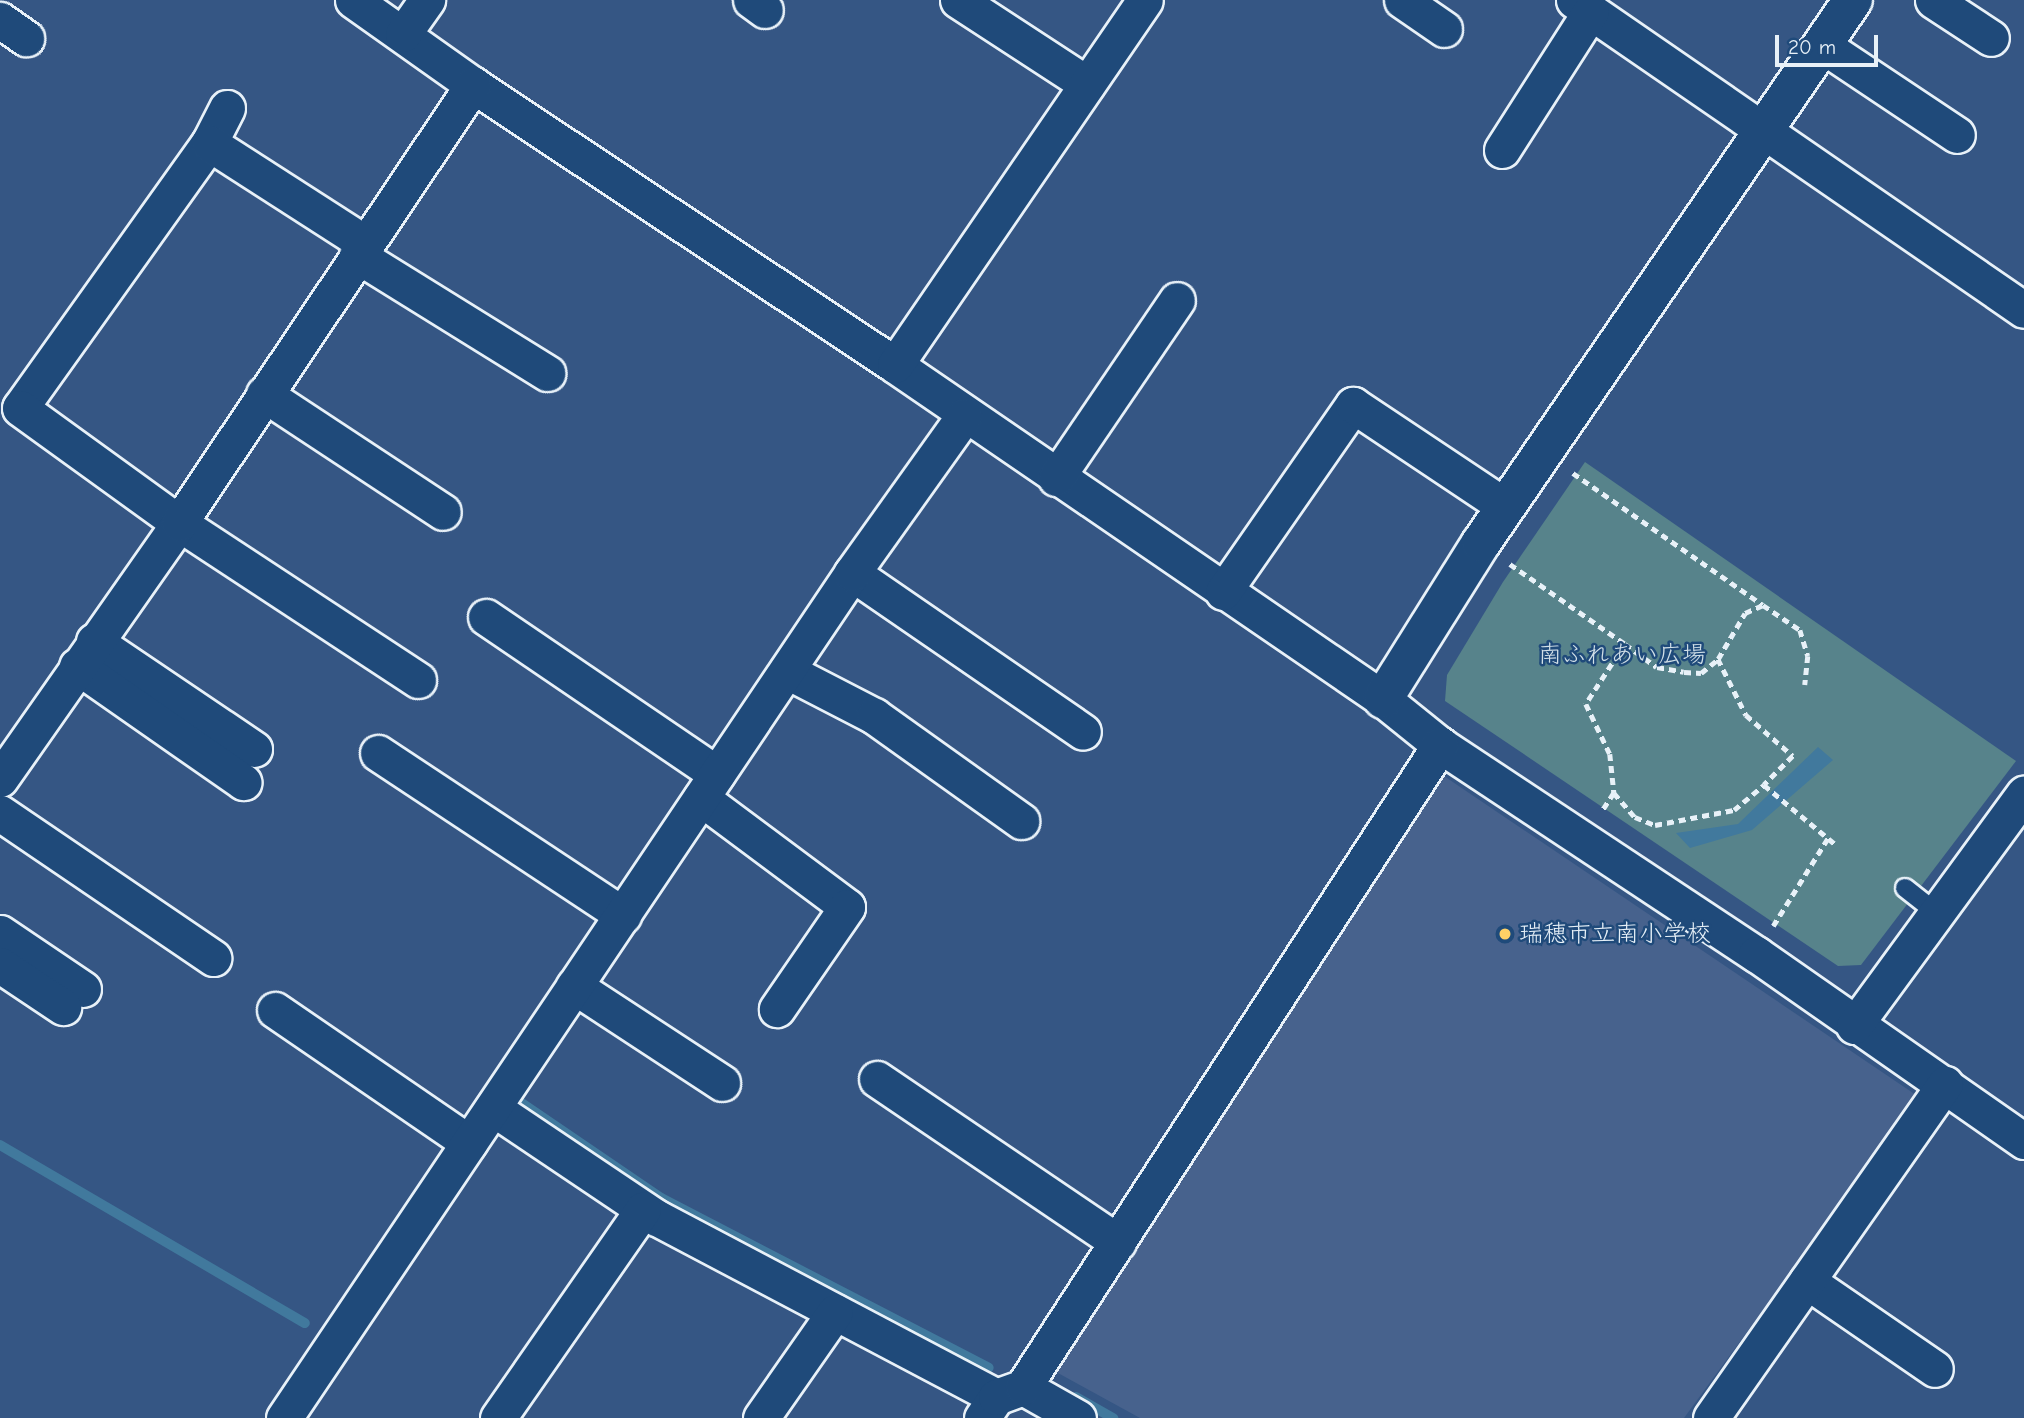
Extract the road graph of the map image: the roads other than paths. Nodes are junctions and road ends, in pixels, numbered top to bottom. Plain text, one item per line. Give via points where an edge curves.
1 (353, 0) edge
2 (427, 0) edge
3 (958, 0) edge
4 (1145, 0) edge
5 (1402, 0) edge
6 (1853, 0) edge
7 (1933, 0) edge
8 (1583, 6) edge
9 (1444, 29) dead end
10 (403, 34) junction
11 (1992, 38) dead end
12 (1822, 45) junction
13 (1087, 84) junction
14 (473, 85) junction
15 (227, 108) dead end
16 (1763, 132) junction
17 (1957, 135) dead end
18 (209, 143) junction
19 (1502, 150) dead end
20 (361, 249) junction
21 (1177, 300) dead end
22 (2024, 310) edge
23 (895, 365) junction
24 (547, 373) dead end
25 (264, 394) junction
26 (964, 416) junction
27 (1056, 478) junction
28 (1506, 507) junction
29 (443, 512) dead end
30 (179, 523) junction
31 (852, 573) junction
32 (1223, 592) junction
33 (486, 617) dead end
34 (85, 653) junction
35 (787, 671) junction
36 (418, 680) dead end
37 (1383, 699) junction
38 (1083, 732) dead end
39 (1440, 745) junction
40 (254, 749) dead end
41 (378, 753) dead end
42 (0, 779) edge
43 (243, 782) dead end
44 (709, 786) junction
45 (2024, 794) edge
46 (0, 813) edge
47 (1021, 821) dead end
48 (1905, 888) dead end
49 (1938, 914) junction
50 (623, 915) junction
51 (0, 933) edge
52 (213, 958) dead end
53 (0, 965) edge
54 (575, 986) junction
55 (778, 1009) dead end
56 (275, 1010) dead end
57 (1854, 1026) junction
58 (877, 1079) dead end
59 (722, 1083) dead end
60 (1945, 1084) junction
61 (493, 1108) junction
62 (2019, 1127) edge
63 (469, 1143) junction
64 (643, 1209) junction
65 (1118, 1242) junction
66 (1807, 1282) junction
67 (835, 1312) junction
68 (1935, 1369) dead end
69 (1001, 1400) edge
70 (1721, 1415) edge
71 (284, 1418) edge
72 (498, 1418) edge
73 (761, 1418) edge
74 (1078, 1418) edge

1 - 10 street
2 - 10 street
3 - 13 street
4 - 13 street
5 - 9 street
6 - 12 street
7 - 11 street
8 - 16 street
8 - 19 street
10 - 14 street
12 - 16 street
12 - 17 street
13 - 23 street
14 - 20 street
14 - 23 street
15 - 18 street
16 - 22 street
16 - 28 street
18 - 20 street
18 - 30 street via 20,408
20 - 24 street
20 - 25 street
21 - 27 street
23 - 26 street
25 - 29 street
25 - 30 street
26 - 27 street
26 - 31 street
27 - 32 street
28 - 32 street via 1353,405
28 - 37 street
30 - 34 street
30 - 36 street
31 - 35 street
31 - 38 street
32 - 37 street
33 - 44 street
34 - 40 street
34 - 42 street
34 - 43 street
35 - 44 street
35 - 47 street via 874,716
37 - 39 street
39 - 57 street via 1756,954
39 - 65 street
41 - 50 street
44 - 50 street
44 - 55 street via 847,907
45 - 49 street
46 - 52 street
48 - 49 lane
49 - 57 street
50 - 54 street
51 - 53 street via 73,998
54 - 59 street
54 - 61 street
56 - 63 street
57 - 60 street
58 - 65 street
60 - 62 street
60 - 66 street
61 - 63 street
61 - 64 street
63 - 71 street
64 - 67 street
64 - 72 street
65 - 69 street
66 - 68 street
66 - 70 street
67 - 69 street
67 - 73 street
69 - 74 street

